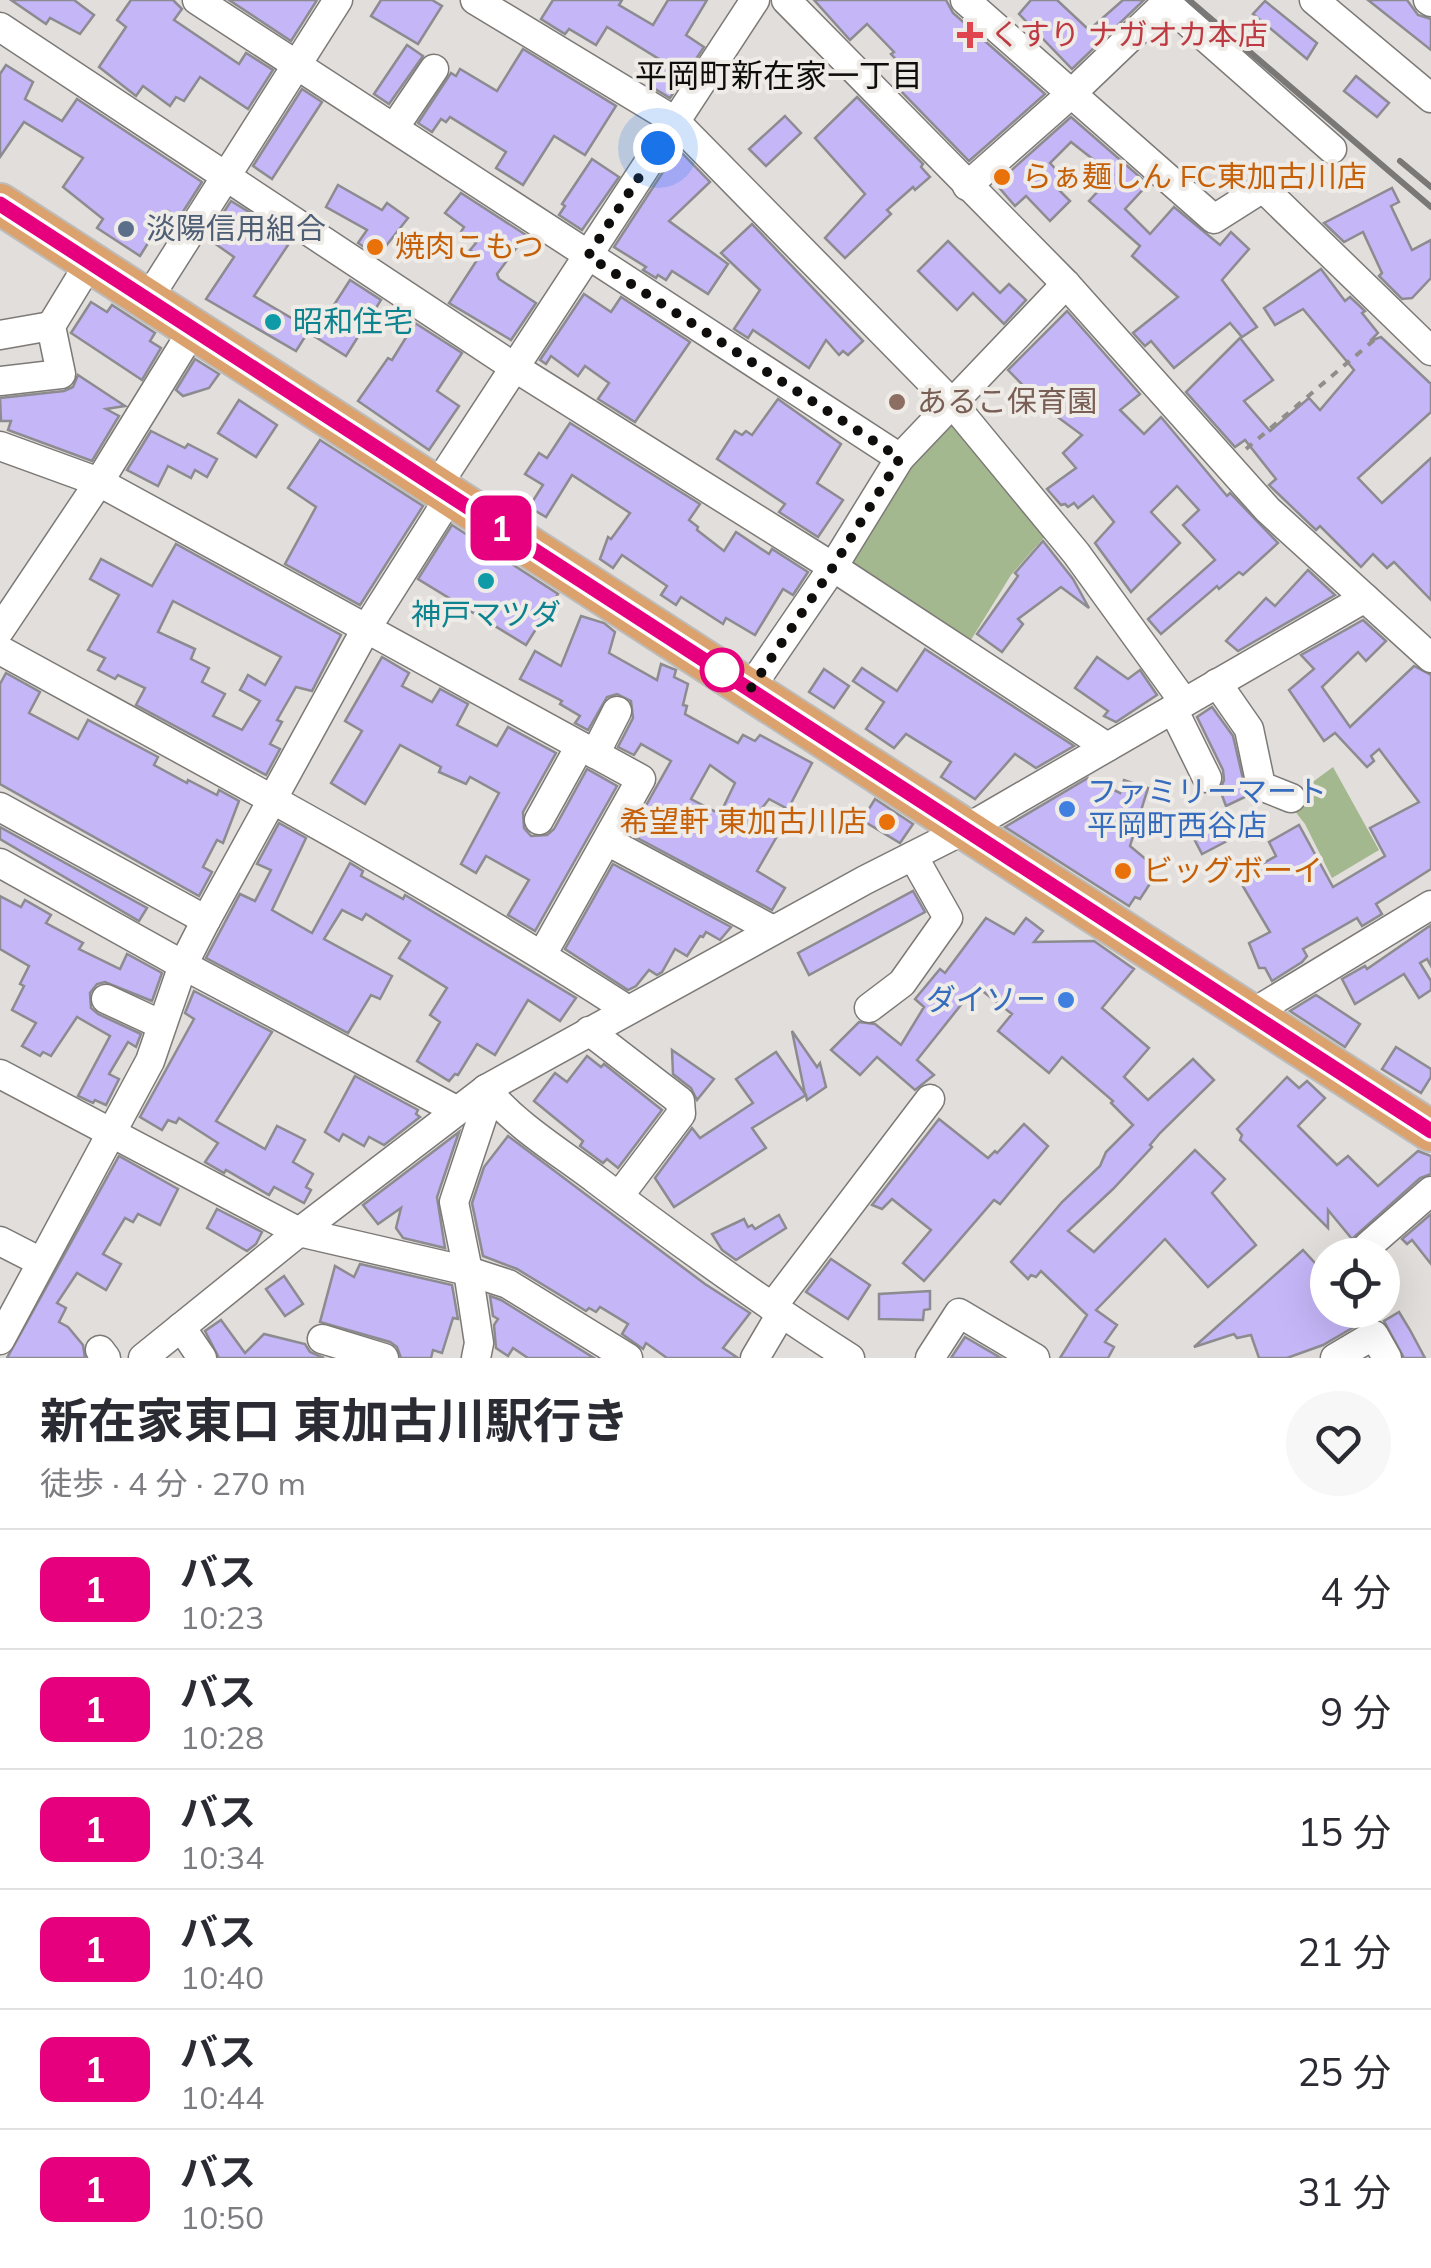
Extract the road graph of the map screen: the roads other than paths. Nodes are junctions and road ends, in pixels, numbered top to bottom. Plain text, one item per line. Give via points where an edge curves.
1 (197, 0) edge
2 (338, 0) edge
3 (474, 0) edge
4 (755, 0) edge
5 (786, 0) edge
6 (965, 0) edge
7 (1314, 0) edge
8 (1164, 2) edge
9 (0, 27) edge
10 (296, 64) junction
11 (434, 68) dead end
12 (1071, 94) junction
13 (1431, 98) edge
14 (675, 121) junction
15 (394, 128) junction
16 (1332, 149) dead end
17 (225, 174) junction
18 (968, 186) junction
19 (0, 204) edge
20 (588, 256) junction
21 (90, 262) junction
22 (1066, 284) junction
23 (148, 299) junction
24 (51, 326) junction
25 (194, 328) junction
26 (0, 335) edge
27 (1431, 350) edge
28 (514, 367) junction
29 (0, 381) edge
30 (952, 404) junction
31 (0, 446) edge
32 (900, 458) junction
33 (99, 482) junction
34 (444, 491) junction
35 (833, 567) junction
36 (1365, 598) junction
37 (366, 629) junction
38 (0, 630) edge
39 (0, 650) edge
40 (1431, 658) edge
41 (1217, 684) junction
42 (751, 688) junction
43 (1179, 705) junction
44 (617, 712) dead end
45 (1106, 747) junction
46 (588, 750) junction
47 (1207, 778) dead end
48 (1291, 798) dead end
49 (274, 800) junction
50 (0, 807) edge
51 (539, 820) dead end
52 (964, 830) junction
53 (606, 840) junction
54 (913, 856) junction
55 (0, 863) edge
56 (1431, 905) edge
57 (206, 920) junction
58 (773, 930) junction
59 (542, 955) junction
60 (183, 965) junction
61 (106, 998) dead end
62 (869, 1008) dead end
63 (628, 1010) junction
64 (1251, 1014) junction
65 (162, 1025) junction
66 (589, 1032) junction
67 (0, 1074) edge
68 (486, 1089) junction
69 (930, 1099) dead end
70 (456, 1110) junction
71 (1431, 1131) edge
72 (110, 1133) junction
73 (1431, 1191) edge
74 (619, 1196) junction
75 (299, 1232) junction
76 (1377, 1238) edge
77 (0, 1241) edge
78 (41, 1262) junction
79 (468, 1271) junction
80 (776, 1311) junction
81 (181, 1327) junction
82 (322, 1339) dead end
83 (0, 1340) edge
84 (143, 1358) edge
85 (202, 1358) edge
86 (384, 1358) edge
87 (476, 1358) edge
88 (628, 1358) edge
89 (755, 1358) edge
90 (850, 1358) edge
91 (930, 1358) edge
92 (1035, 1358) edge
93 (1334, 1358) edge
94 (1387, 1358) edge

1 - 10 street
2 - 10 street
3 - 14 street
4 - 14 street
5 - 18 street
6 - 12 street
7 - 13 street
8 - 12 street
8 - 16 street
9 - 17 street
10 - 15 street
10 - 17 street
11 - 15 street
12 - 18 street
12 - 27 street via 1214,219 1263,188
14 - 20 street
14 - 30 street
15 - 20 street
17 - 23 street
17 - 28 street
18 - 22 street
19 - 21 highway
20 - 28 street
20 - 32 street
21 - 23 highway
21 - 24 street
22 - 30 street
22 - 36 street via 1268,510
23 - 25 highway
24 - 26 street
24 - 29 street via 61,374
25 - 33 street
25 - 34 highway
28 - 34 street
28 - 35 street
30 - 32 street
30 - 43 street via 1076,552
31 - 33 street
32 - 35 street
33 - 37 street
33 - 38 street
34 - 37 street
34 - 42 highway
35 - 42 street
35 - 45 street
36 - 40 street
36 - 41 street
37 - 46 street
37 - 49 street
39 - 49 street
41 - 43 street
41 - 48 street via 1249,729 1261,786
42 - 52 highway
43 - 45 street
43 - 47 street
44 - 46 street
45 - 52 street
46 - 51 street
46 - 53 street via 641,778
49 - 57 street
49 - 59 street
50 - 57 street
52 - 54 street
52 - 64 highway
53 - 58 street
53 - 59 street
54 - 58 street
54 - 62 street via 948,918 902,983
55 - 60 street
56 - 64 street
57 - 60 street
58 - 63 street
59 - 63 street
60 - 65 street
60 - 70 street
61 - 65 street
63 - 66 street
64 - 71 highway
65 - 72 street
66 - 68 street
66 - 74 street via 680,1101 682,1114
67 - 72 street
68 - 70 street
68 - 74 street
68 - 79 street via 454,1202
69 - 80 street
70 - 75 street
72 - 75 street
72 - 78 street
73 - 76 street
74 - 80 street
75 - 79 street
75 - 81 street
77 - 78 street
78 - 83 street
79 - 87 street
79 - 88 street via 508,1284
80 - 89 street
80 - 90 street
81 - 84 street
81 - 85 street
82 - 86 street
91 - 92 street via 959,1313
93 - 94 street via 1374,1334

